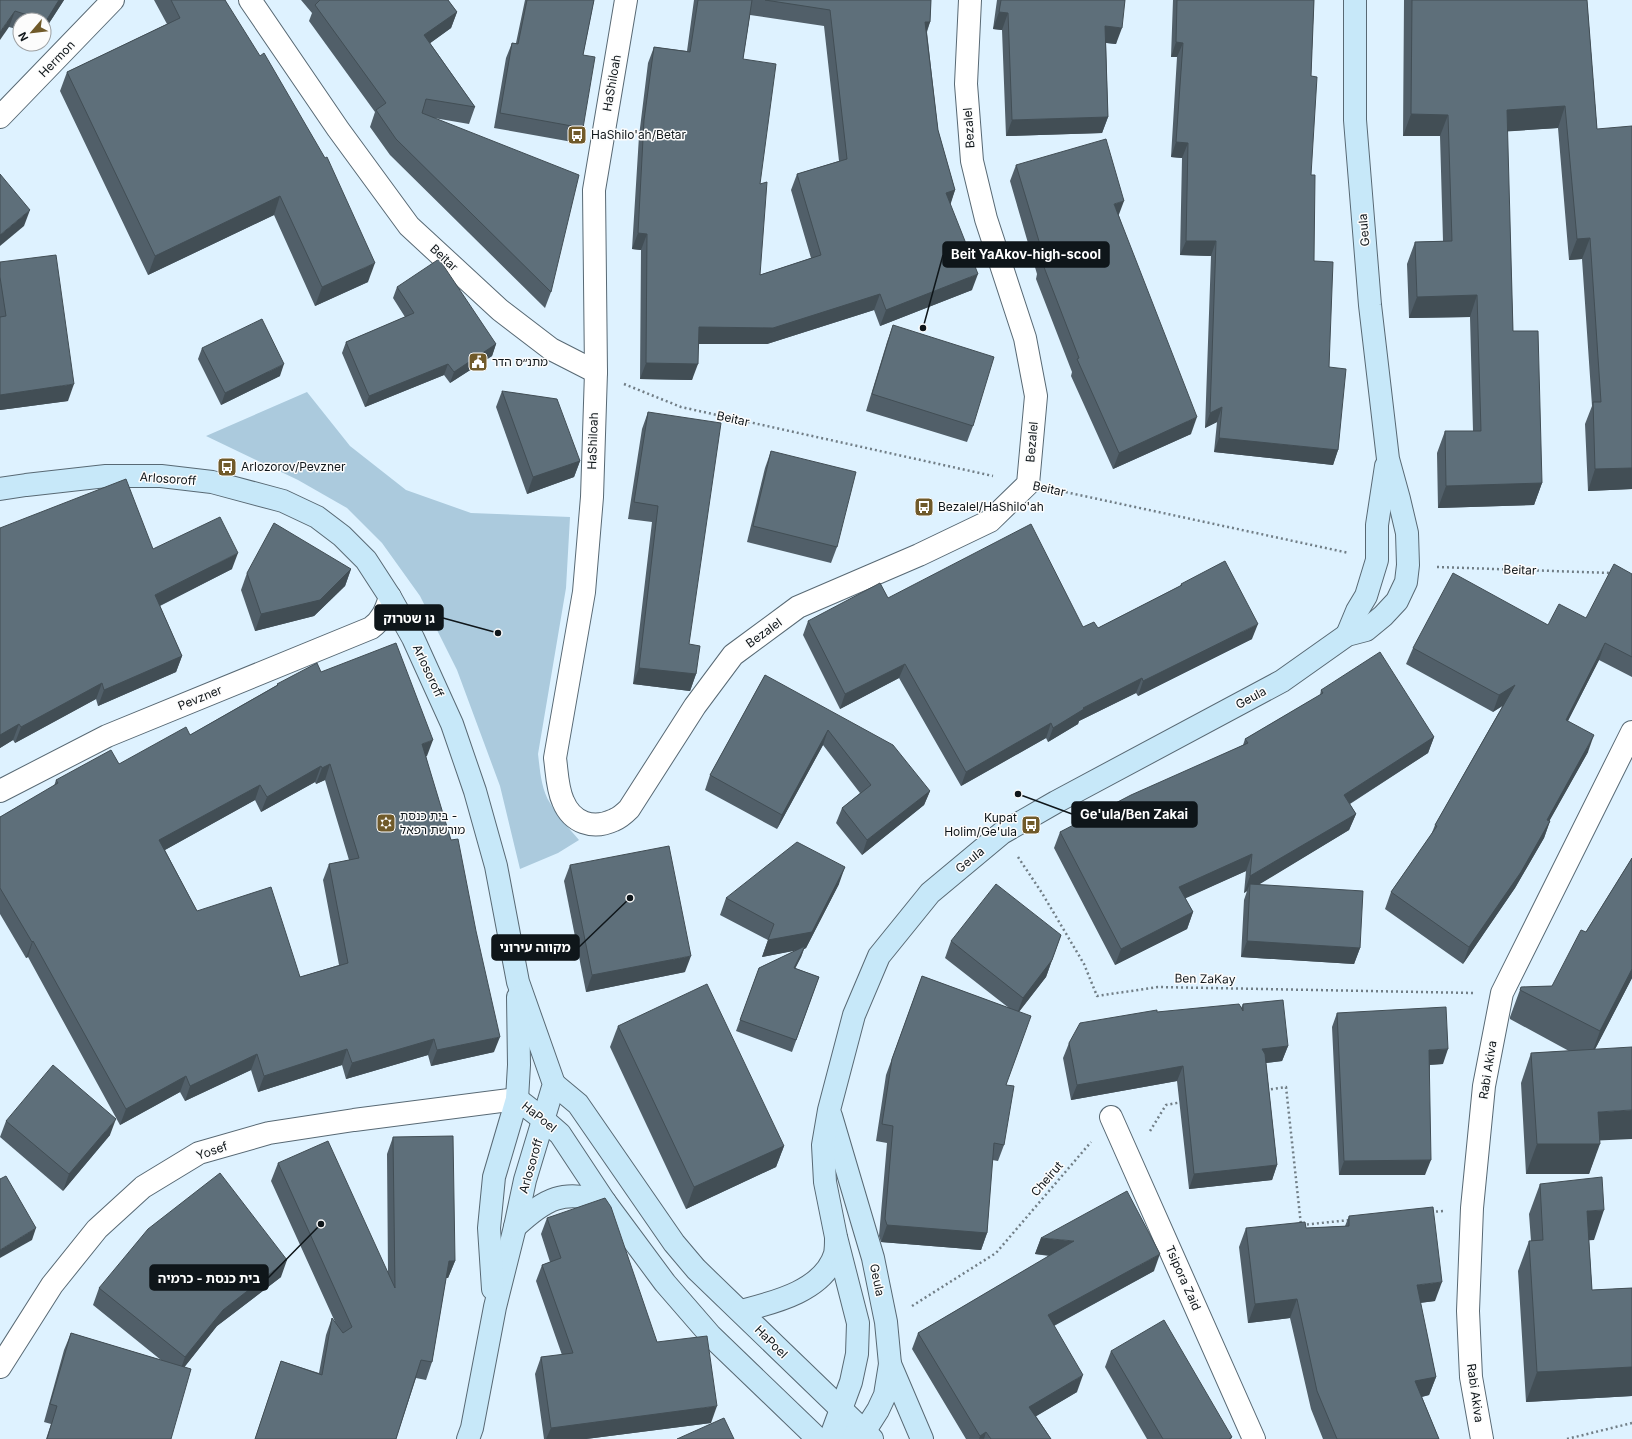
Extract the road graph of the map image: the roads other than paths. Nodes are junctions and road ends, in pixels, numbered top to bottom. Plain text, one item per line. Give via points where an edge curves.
1 (113, 0) edge
2 (250, 0) edge
3 (626, 0) edge
4 (970, 0) edge
5 (1355, 0) edge
6 (0, 117) edge
7 (596, 372) junction
8 (1388, 459) junction
9 (0, 489) edge
10 (390, 598) junction
11 (1347, 635) junction
12 (1632, 732) edge
13 (0, 791) edge
14 (629, 809) joint
15 (518, 982) junction
16 (554, 1084) junction
17 (517, 1099) junction
18 (829, 1110) junction
19 (1111, 1117) road end
20 (544, 1120) junction
21 (605, 1202) junction
22 (515, 1228) junction
23 (836, 1237) junction
24 (495, 1307) junction
25 (741, 1311) junction
26 (890, 1364) junction
27 (0, 1367) edge
28 (841, 1409) junction
29 (861, 1437) edge
30 (468, 1439) edge
31 (818, 1439) edge
32 (830, 1439) edge
33 (922, 1439) edge
34 (1254, 1439) edge
35 (1482, 1439) edge

1 - 6 street, Hermon
2 - 7 street, Beitar via 338,129 409,226 500,310 551,349
3 - 7 street, HaShiloah via 594,190
4 - 14 street, Bezalel via 966,84 972,161 986,219 1025,338 1036,396 1028,484 990,521 919,555 798,607 733,655 695,706
5 - 8 street, Geula via 1355,120 1370,306
7 - 14 street, HaShiloah via 592,497 584,592 555,758 563,801 572,815 584,823 599,825 615,820
8 - 11 street, Geula via 1377,525 1377,560 1366,596
8 - 11 street, Geula via 1407,532 1406,582 1397,601 1383,616 1366,630
9 - 10 street, Arlosoroff via 106,476 161,476 212,482 283,501 317,517 342,536 366,560
10 - 13 street, Pevzner via 385,612 372,628 107,736
10 - 15 street, Arlosoroff via 413,638 452,724 475,791 496,866
11 - 18 street, Geula via 1282,681 1002,833 930,893 879,956 854,1015
12 - 35 street, Rabi Akiva via 1502,993 1484,1086 1472,1208 1469,1348 1471,1377
15 - 16 street, Arlosoroff
15 - 17 street, Arlosoroff
16 - 17 street, HaPoel via 533,1090
16 - 20 street, Arlosoroff
16 - 25 street, HaPoel via 578,1104 674,1243 696,1269
17 - 20 street, HaPoel
17 - 24 street, Arlosoroff via 494,1177 489,1228
17 - 27 street, Yosef via 269,1133 199,1153 143,1187 97,1229 52,1285
18 - 23 street, Geula via 823,1145 825,1182
18 - 26 street, Geula via 873,1258 886,1322
19 - 34 street, Tsipora Zaid
20 - 21 street, HaPoel via 560,1134
20 - 22 street, Arlosoroff via 525,1180
21 - 22 street via 587,1196 562,1197 541,1205
21 - 31 street, HaPoel via 665,1283 711,1336
22 - 24 street, Arlosoroff
23 - 25 street via 835,1254 825,1272 809,1286 789,1297
23 - 28 street, Geula via 858,1324 857,1354 851,1382
24 - 30 street, Arlosoroff
25 - 28 street, HaPoel
26 - 29 street, Geula via 885,1395
26 - 33 street
28 - 29 street, HaPoel
28 - 32 street, Geula

